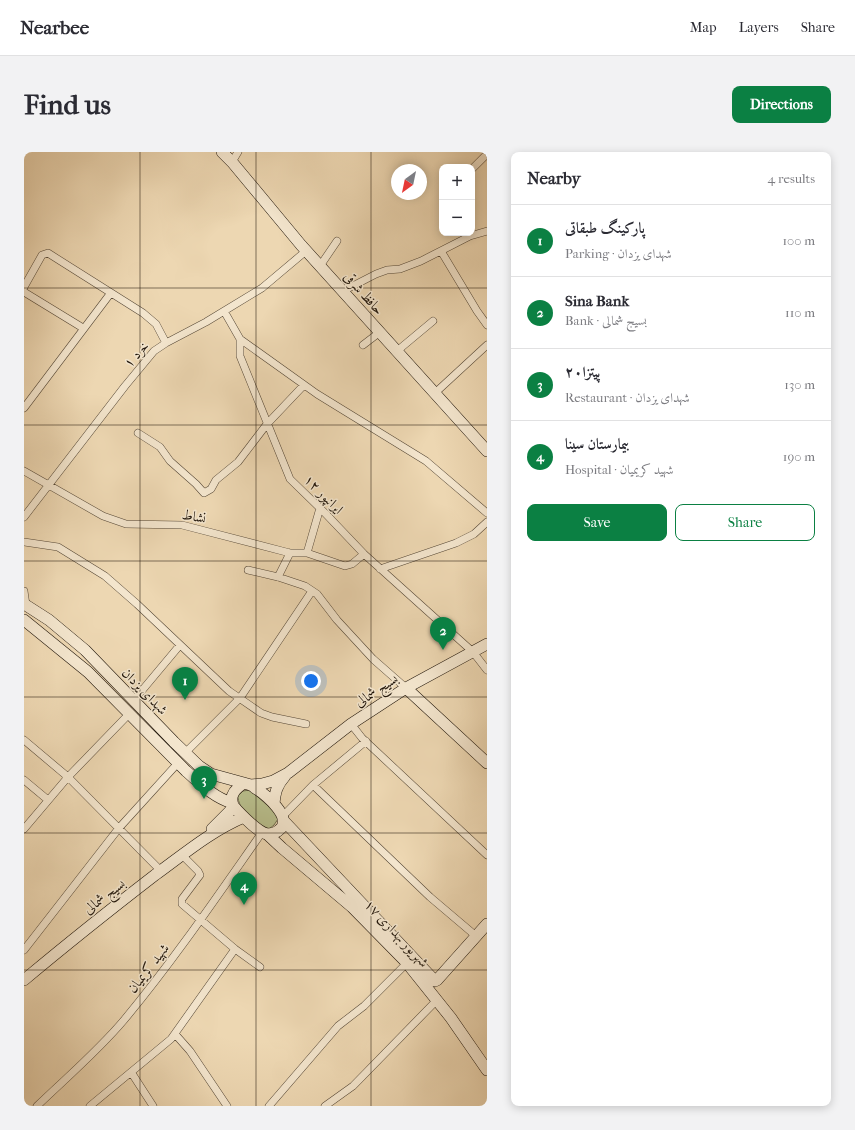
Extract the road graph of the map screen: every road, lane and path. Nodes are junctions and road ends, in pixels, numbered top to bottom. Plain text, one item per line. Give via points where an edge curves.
1 (222, 152) edge
2 (238, 152) edge
3 (487, 154) edge
4 (232, 162) junction
5 (475, 166) edge
6 (486, 234) edge
7 (475, 235) edge
8 (467, 236) edge
9 (337, 241) dead end
10 (306, 250) junction
11 (441, 251) junction
12 (320, 266) junction
13 (24, 287) edge
14 (342, 291) junction
15 (24, 292) edge
16 (110, 294) junction
17 (224, 311) junction
18 (433, 321) dead end
19 (487, 325) edge
20 (83, 328) junction
21 (380, 332) junction
22 (240, 339) junction
23 (166, 342) junction
24 (487, 344) edge
25 (363, 345) dead end
26 (397, 351) junction
27 (304, 385) junction
28 (435, 393) junction
29 (24, 408) edge
30 (267, 424) junction
31 (138, 434) dead end
32 (487, 451) edge
33 (24, 471) edge
34 (48, 484) junction
35 (320, 508) junction
36 (487, 513) edge
37 (24, 518) edge
38 (487, 522) edge
39 (24, 542) edge
40 (290, 553) junction
41 (307, 553) junction
42 (364, 554) junction
43 (380, 569) junction
44 (248, 570) dead end
45 (278, 576) junction
46 (24, 591) edge
47 (312, 591) junction
48 (25, 605) edge
49 (24, 620) edge
50 (487, 644) edge
51 (180, 645) junction
52 (86, 650) junction
53 (473, 652) junction
54 (76, 662) junction
55 (487, 670) edge
56 (106, 672) junction
57 (95, 679) junction
58 (406, 688) junction
59 (240, 698) junction
60 (134, 700) junction
61 (129, 714) junction
62 (306, 724) dead end
63 (351, 724) junction
64 (24, 740) edge
65 (366, 741) junction
66 (185, 753) junction
67 (178, 763) junction
68 (487, 763) edge
69 (288, 773) junction
70 (68, 777) junction
71 (24, 780) edge
72 (251, 785) junction
73 (313, 786) junction
74 (48, 800) junction
75 (274, 804) junction
76 (233, 805) junction
77 (244, 817) junction
78 (283, 818) junction
79 (119, 828) junction
80 (24, 829) edge
81 (265, 832) junction
82 (298, 834) junction
83 (203, 838) junction
84 (282, 848) junction
85 (182, 855) junction
86 (487, 855) edge
87 (161, 871) junction
88 (201, 920) junction
89 (487, 924) edge
90 (476, 936) junction
91 (235, 949) junction
92 (24, 950) edge
93 (407, 962) junction
94 (260, 968) dead end
95 (24, 980) edge
96 (437, 1000) junction
97 (174, 1034) junction
98 (487, 1070) edge
99 (131, 1072) junction
100 (37, 1106) edge
101 (90, 1106) edge
102 (153, 1106) edge
103 (227, 1106) edge
104 (269, 1106) edge
105 (325, 1106) edge

1 - 4 main road, حافظ شرقی
2 - 4 street
3 - 5 street
4 - 10 main road, حافظ شرقی
6 - 7 street
8 - 11 street
9 - 12 street
10 - 12 main road, حافظ شرقی
10 - 17 street, خرد ۱ via 262,288
11 - 14 street via 400,269 376,274
11 - 19 street
12 - 14 main road, حافظ شرقی
13 - 16 street via 42,255 48,253
14 - 21 main road, حافظ شرقی
15 - 20 street
16 - 20 street
16 - 23 street via 143,313 156,324
17 - 22 street, ایرانپور ۱۲
17 - 23 street, خرد ۱
18 - 26 street
20 - 29 street
21 - 25 street
21 - 26 main road, حافظ شرقی
22 - 27 street
22 - 30 street, ایرانپور ۱۲ via 240,356
23 - 34 street, خرد ۱ via 144,361
24 - 28 street
26 - 28 main road, حافظ شرقی
27 - 30 street
27 - 36 street via 426,461
28 - 32 main road, حافظ شرقی
30 - 31 street via 238,462 204,493 170,461 160,447
30 - 35 street, ایرانپور ۱۲ via 290,479
33 - 34 street, نشاط
34 - 37 street, خرد ۱
34 - 40 street, نشاط via 103,516 126,524 182,525
35 - 41 street
35 - 42 street, ایرانپور ۱۲
38 - 43 street via 474,534 456,543
39 - 51 street via 58,547 105,576
40 - 41 street, نشاط
40 - 45 street
41 - 42 street, نشاط via 345,566 352,564
42 - 43 street, ایرانپور ۱۲
43 - 53 street, ایرانپور ۱۲
44 - 45 street
45 - 47 street
46 - 48 street
47 - 58 street via 373,659
47 - 59 street
48 - 52 main road, شهدای یزدان via 49,620
49 - 54 main road, شهدای یزدان
50 - 53 main road, بسیج شمالی
51 - 59 street via 229,691
51 - 60 street
52 - 54 main road via 84,659
52 - 56 main road, شهدای یزدان
53 - 55 street, ایرانپور ۱۲
53 - 58 main road, بسیج شمالی
54 - 57 main road, شهدای یزدان
56 - 57 main road via 98,672
56 - 60 main road, شهدای یزدان
57 - 61 main road, شهدای یزدان
58 - 63 main road, بسیج شمالی
58 - 68 main road
59 - 62 street via 261,713
59 - 66 street
60 - 66 main road, شهدای یزدان
61 - 67 main road, شهدای یزدان
61 - 70 street
63 - 65 street
63 - 69 main road, بسیج شمالی
64 - 70 street
65 - 73 street
65 - 86 street
66 - 72 main road, شهدای یزدان via 211,774
67 - 76 main road, شهدای یزدان via 220,799
67 - 79 street
69 - 72 main road, بسیج شمالی via 273,781
69 - 75 main road, بسیج شمالی via 279,783
70 - 74 street
70 - 79 street
71 - 74 street
72 - 75 main road
72 - 76 main road via 244,783 237,788 233,793
73 - 78 street
73 - 90 street
74 - 80 street
75 - 78 main road
76 - 77 main road, شهدای یزدان
76 - 83 main road, بسیج شمالی
77 - 81 main road, ۱۷ شهریور بهداری
77 - 83 main road, بسیج شمالی
78 - 81 main road via 281,829 274,833
78 - 82 main road
79 - 87 street
79 - 92 street
81 - 84 main road, ۱۷ شهریور بهداری
81 - 88 street, شهید کریمیان
82 - 84 main road via 284,835
82 - 90 main road via 434,981
83 - 85 main road, بسیج شمالی
84 - 93 main road, ۱۷ شهریور بهداری via 352,907
85 - 87 main road, بسیج شمالی
85 - 88 street via 200,875 182,899 182,904
87 - 95 main road, بسیج شمالی
88 - 91 street
88 - 100 street, شهید کریمیان via 123,1021
89 - 90 main road
91 - 94 street
91 - 97 street
93 - 96 main road, ۱۷ شهریور بهداری
93 - 104 street via 364,1006 338,1026
96 - 98 main road, ۱۷ شهریور بهداری
96 - 105 street via 353,1086
97 - 99 street
97 - 103 street via 190,1051
99 - 101 street
99 - 102 street

